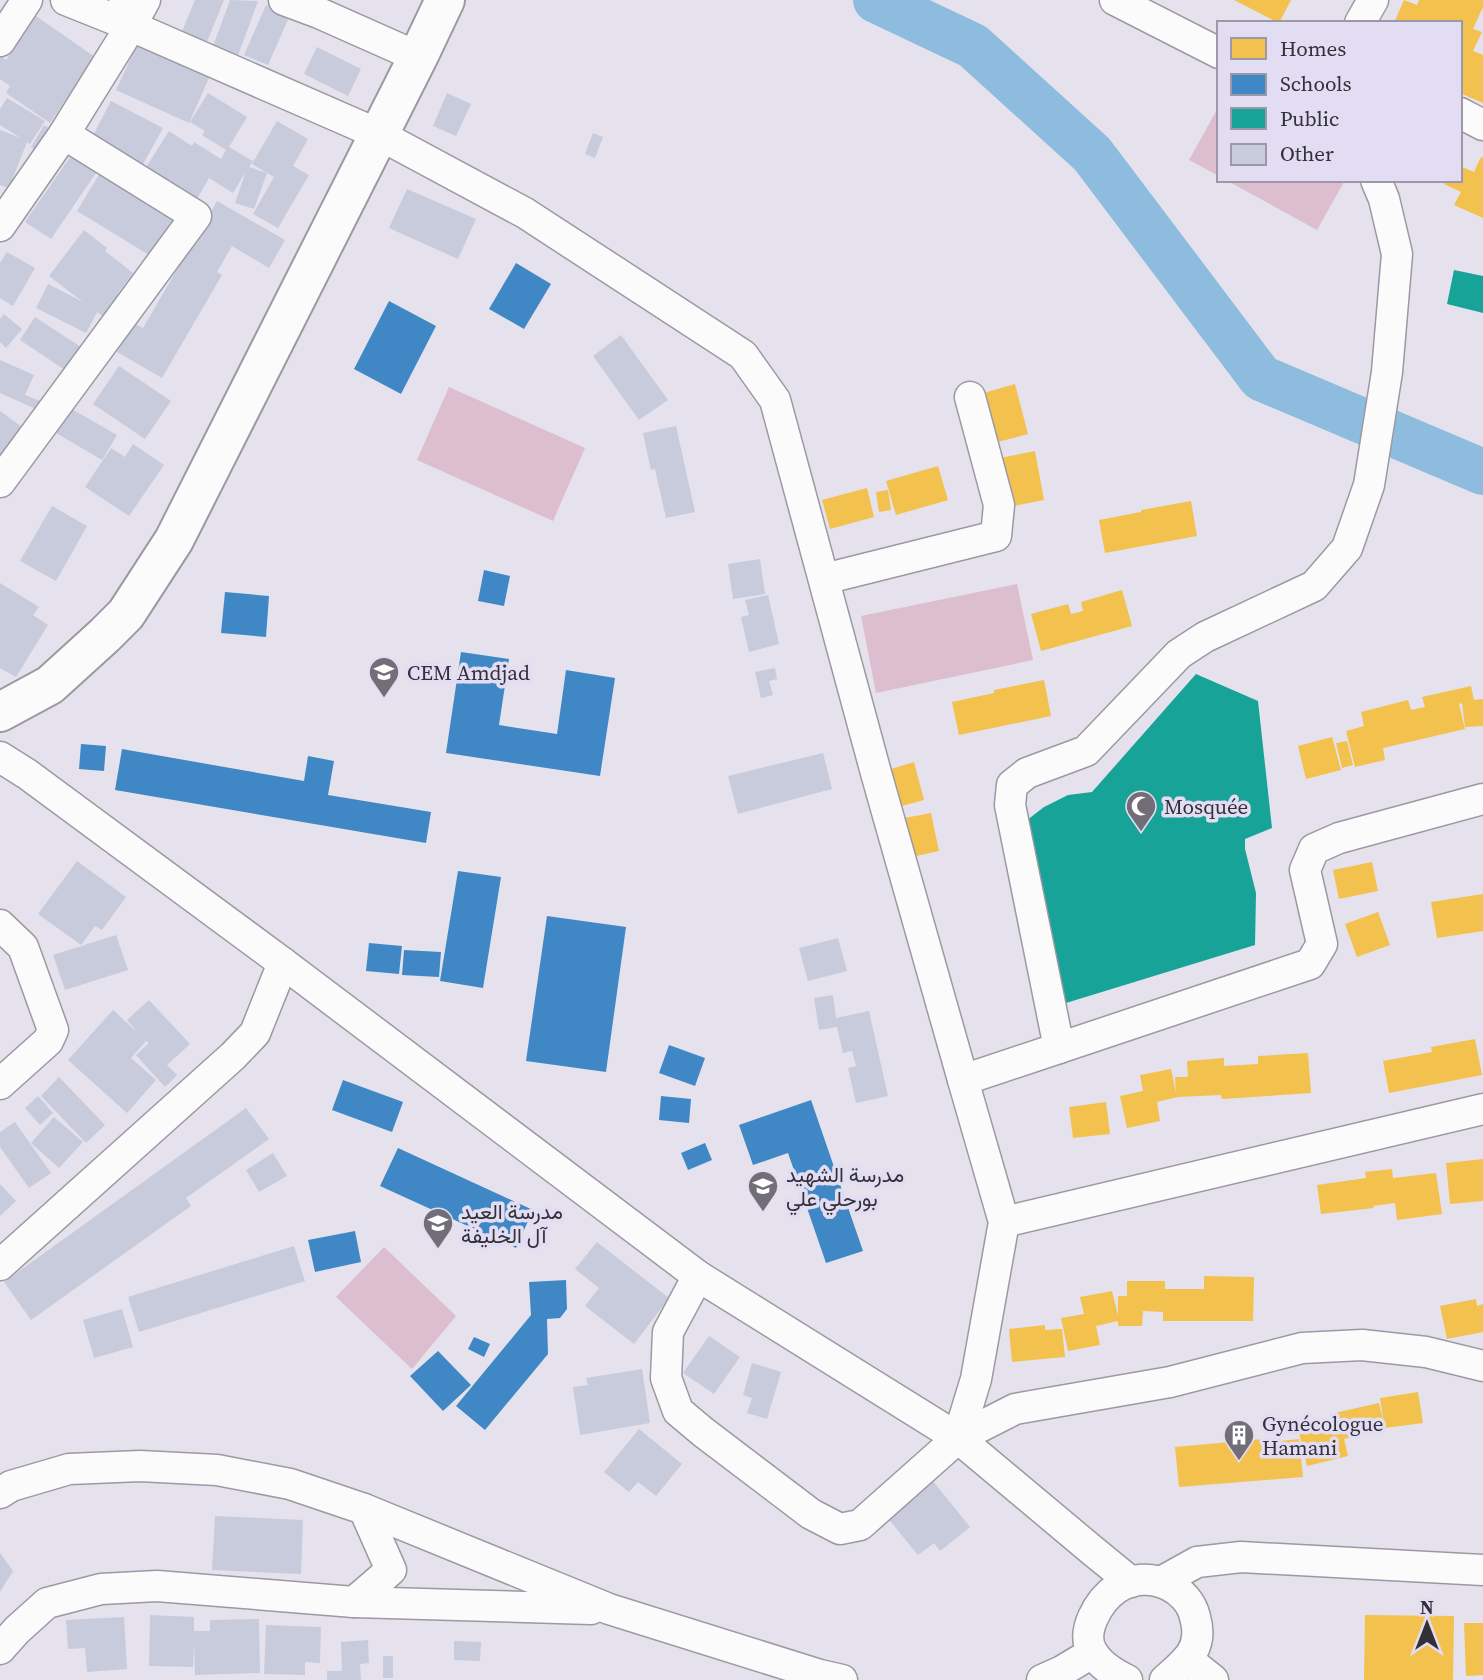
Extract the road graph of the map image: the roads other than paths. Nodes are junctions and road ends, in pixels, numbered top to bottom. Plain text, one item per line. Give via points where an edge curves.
1 (27, 0) edge
2 (66, 0) edge
3 (111, 0) edge
4 (145, 0) edge
5 (284, 0) edge
6 (446, 0) edge
7 (1115, 0) edge
8 (1373, 0) edge
9 (322, 7) edge
10 (1361, 21) edge
11 (131, 26) junction
12 (0, 41) edge
13 (1217, 52) edge
14 (418, 57) junction
15 (1462, 114) edge
16 (1483, 125) edge
17 (64, 134) junction
18 (378, 134) junction
19 (1377, 182) edge
20 (0, 226) edge
21 (970, 397) dead end
22 (0, 482) edge
23 (824, 579) junction
24 (0, 712) edge
25 (0, 757) edge
26 (1483, 799) edge
27 (0, 925) edge
28 (283, 963) junction
29 (1059, 1048) junction
30 (963, 1080) junction
31 (0, 1084) edge
32 (1483, 1110) edge
33 (1004, 1222) junction
34 (0, 1265) edge
35 (698, 1276) junction
36 (1483, 1366) edge
37 (958, 1438) junction
38 (0, 1493) edge
39 (364, 1509) junction
40 (1483, 1570) edge
41 (1131, 1581) junction
42 (1161, 1581) junction
43 (354, 1602) junction
44 (609, 1609) junction
45 (0, 1649) edge
46 (1092, 1653) junction
47 (1188, 1660) junction
48 (842, 1680) edge
49 (1042, 1680) edge
50 (1127, 1680) edge
51 (1165, 1680) edge
52 (1213, 1680) edge

1 - 12 street
2 - 11 street
3 - 11 street
4 - 11 street
5 - 9 street
6 - 14 main road
7 - 13 street
8 - 10 street
9 - 14 street
11 - 17 street
11 - 18 street
14 - 18 main road
15 - 16 street
17 - 20 street
17 - 22 street via 196,216
18 - 23 street via 525,214 743,355 775,400
18 - 24 main road via 174,540 126,614 50,685
19 - 29 street via 1397,254 1387,372 1369,485 1347,548 1314,586 1179,654 1086,751 1027,772 1012,785 1010,805
21 - 23 street via 999,505 996,536
23 - 30 street
25 - 28 street
26 - 29 street via 1314,849 1305,870 1322,944 1310,964
27 - 31 street via 23,947 53,1030 48,1041
28 - 34 street via 255,1033
28 - 35 street
29 - 30 street
30 - 33 street
32 - 33 street
33 - 37 street via 976,1379
35 - 37 street
35 - 37 street via 668,1332 666,1378 678,1411 811,1514 841,1529 860,1525
36 - 37 street via 1426,1352 1362,1345 1302,1348 1170,1382 1015,1409
37 - 41 street
38 - 39 street via 69,1469 140,1466 217,1470 266,1479
39 - 43 street via 391,1570
39 - 44 street
40 - 42 street via 1241,1557 1197,1562
41 - 42 street
41 - 46 street via 1106,1597 1091,1621 1088,1639
42 - 47 street via 1175,1588 1194,1613 1196,1644
43 - 44 street
43 - 45 street via 156,1586 101,1589 47,1604
44 - 48 street
46 - 49 street
46 - 50 street
47 - 51 street
47 - 52 street

